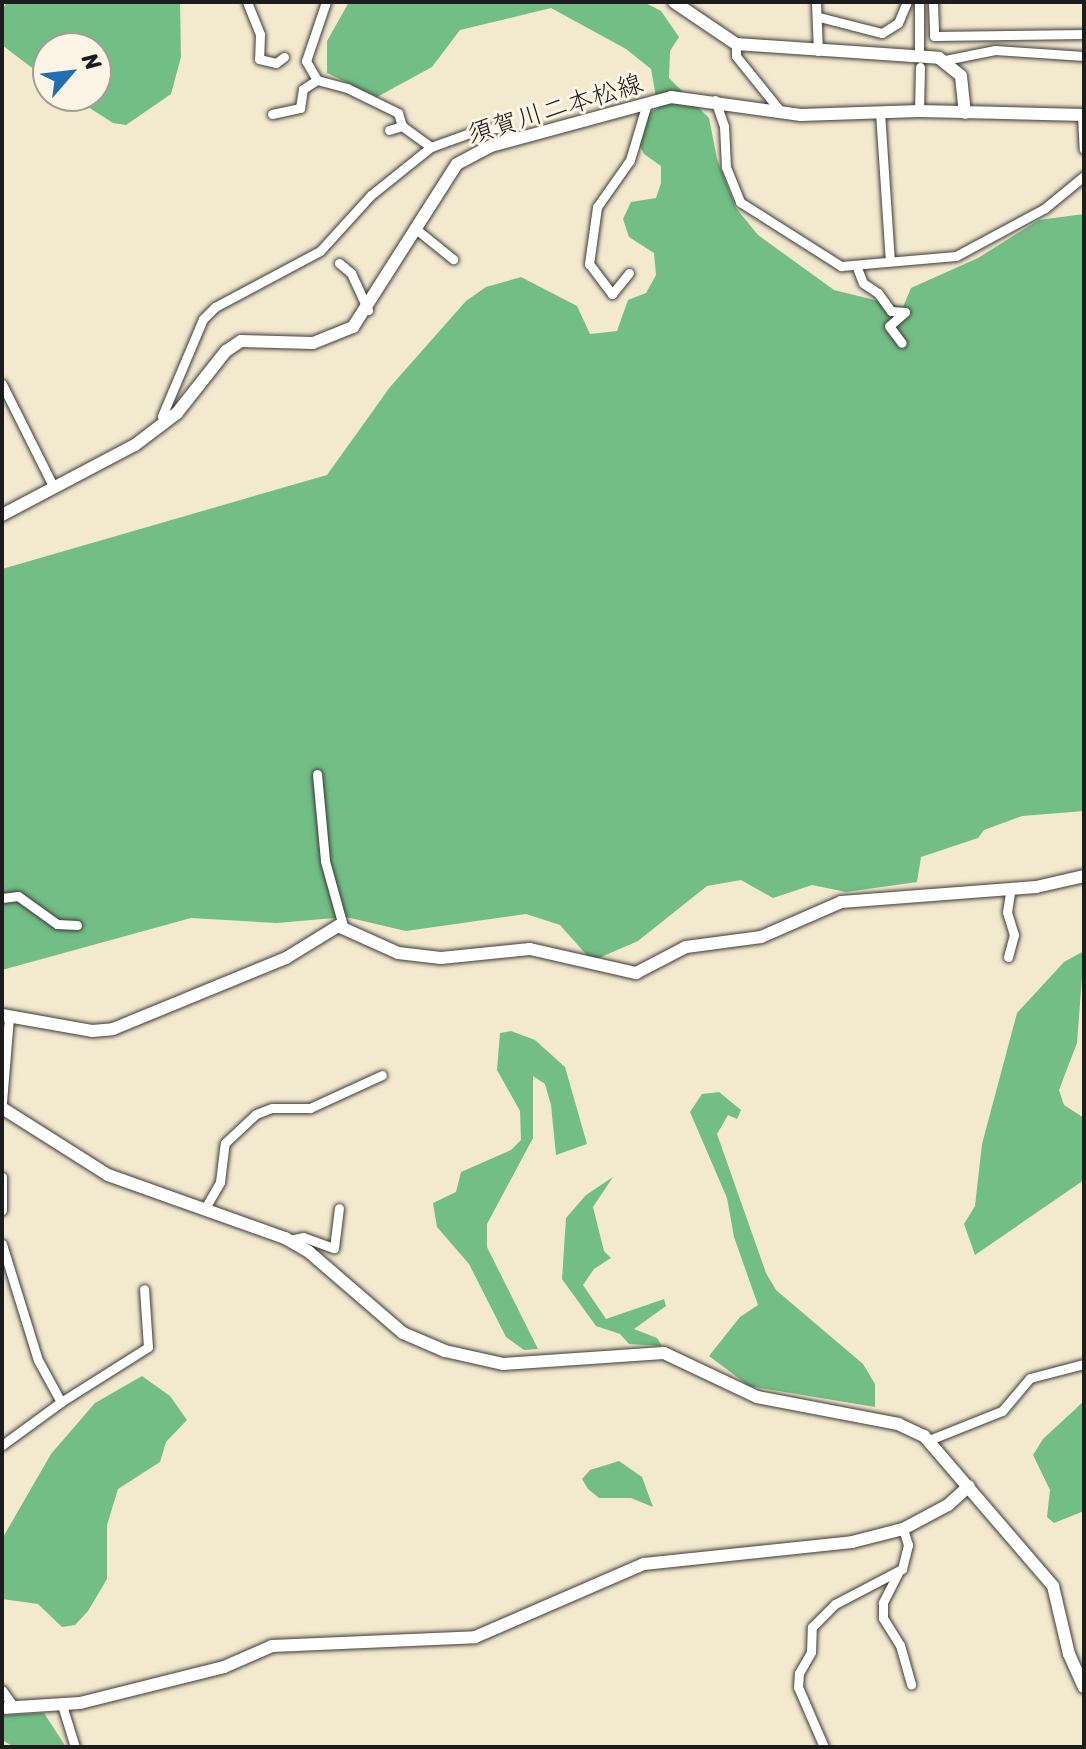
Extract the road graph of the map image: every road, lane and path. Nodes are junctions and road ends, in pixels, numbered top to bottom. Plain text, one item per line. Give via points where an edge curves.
1 (247, 2) edge
2 (326, 2) edge
3 (674, 2) edge
4 (816, 2) edge
5 (907, 2) edge
6 (919, 2) edge
7 (933, 2) edge
8 (819, 17) junction
9 (1084, 34) edge
10 (736, 44) junction
11 (818, 51) junction
12 (1084, 56) edge
13 (945, 60) junction
14 (306, 61) junction
15 (920, 61) junction
16 (317, 80) junction
17 (715, 100) junction
18 (647, 103) junction
19 (919, 111) junction
20 (880, 112) junction
21 (782, 113) junction
22 (965, 113) junction
23 (272, 114) dead end
24 (1083, 116) edge
25 (402, 126) junction
26 (389, 130) dead end
27 (512, 139) junction
28 (431, 147) junction
29 (1084, 149) edge
30 (1084, 176) edge
31 (416, 229) junction
32 (453, 259) dead end
33 (890, 261) junction
34 (339, 263) dead end
35 (856, 265) junction
36 (629, 273) dead end
37 (368, 310) junction
38 (902, 343) dead end
39 (2, 384) edge
40 (164, 424) junction
41 (53, 486) junction
42 (2, 515) edge
43 (317, 774) dead end
44 (1084, 876) edge
45 (1011, 888) junction
46 (2, 898) edge
47 (77, 925) dead end
48 (343, 926) junction
49 (1008, 957) dead end
50 (5, 1016) edge
51 (382, 1075) dead end
52 (2, 1105) edge
53 (2, 1177) edge
54 (339, 1208) dead end
55 (2, 1210) edge
56 (204, 1210) junction
57 (289, 1240) junction
58 (2, 1244) edge
59 (144, 1289) dead end
60 (1084, 1364) edge
61 (61, 1402) junction
62 (929, 1440) junction
63 (2, 1445) edge
64 (969, 1486) junction
65 (903, 1529) junction
66 (899, 1571) junction
67 (911, 1684) dead end
68 (1084, 1687) edge
69 (2, 1690) edge
70 (62, 1705) junction
71 (8, 1708) edge
72 (75, 1747) edge
73 (824, 1747) edge

1 - 14 street via 260,34 259,59 271,64 288,56
2 - 14 street
3 - 10 street
4 - 8 street
5 - 8 street via 898,23 882,33
6 - 15 street
7 - 9 street via 934,36
8 - 11 street
10 - 11 street
10 - 21 street via 736,56
11 - 15 street
12 - 13 street via 995,50
13 - 15 street
13 - 22 street via 964,83
14 - 16 street
15 - 19 street
16 - 23 street via 303,89 300,108
16 - 25 street via 398,113
17 - 18 street, 須賀川二本松線 via 671,97
17 - 21 street, 須賀川二本松線
17 - 35 street via 724,126 729,177 744,207 831,262
18 - 27 street, 須賀川二本松線
18 - 36 street via 630,160 597,207 589,260 612,294
19 - 20 street, 須賀川二本松線
19 - 22 street, 須賀川二本松線
20 - 21 street, 須賀川二本松線
20 - 33 street
22 - 24 street, 須賀川二本松線
24 - 29 street
25 - 26 street
25 - 28 street
27 - 28 street via 505,127 478,130
27 - 31 street, 須賀川二本松線 via 457,164
28 - 40 street via 371,195 320,251 215,307 203,319 162,416
30 - 33 street via 1045,208 956,256
31 - 32 street
31 - 37 street, 須賀川二本松線
33 - 35 street
34 - 37 street via 351,273
35 - 38 street via 863,283 891,311 905,312 889,326
37 - 40 street, 須賀川二本松線 via 353,327 313,343 241,341
39 - 41 street
40 - 41 street, 須賀川二本松線 via 113,459
41 - 42 street, 須賀川二本松線
43 - 48 street via 325,861
44 - 45 street
45 - 48 street via 841,902 761,937 697,943 630,973 530,949 441,958 398,953
45 - 49 street via 1007,912 1014,935
46 - 47 street via 18,896 57,924
48 - 50 street via 286,958 113,1029 92,1031
50 - 52 street
51 - 56 street via 310,1108 272,1108 256,1114 225,1143 220,1182
52 - 56 street via 108,1175
53 - 55 street
54 - 57 street via 334,1248 303,1237
56 - 57 street
57 - 62 street via 403,1333 461,1357 503,1364 664,1353 757,1397 898,1424
58 - 61 street via 38,1360
59 - 61 street via 148,1347
60 - 62 street via 1030,1378 1002,1411
61 - 63 street
62 - 64 street
64 - 65 street via 948,1505
64 - 68 street via 1053,1586 1069,1654
65 - 66 street via 908,1545
65 - 70 street via 852,1542 657,1561 616,1573 513,1625 475,1637 272,1646 224,1667
66 - 67 street via 883,1603 883,1618 900,1645
66 - 73 street via 835,1604 812,1627 811,1652 798,1687
69 - 71 street
70 - 71 street
70 - 72 street

